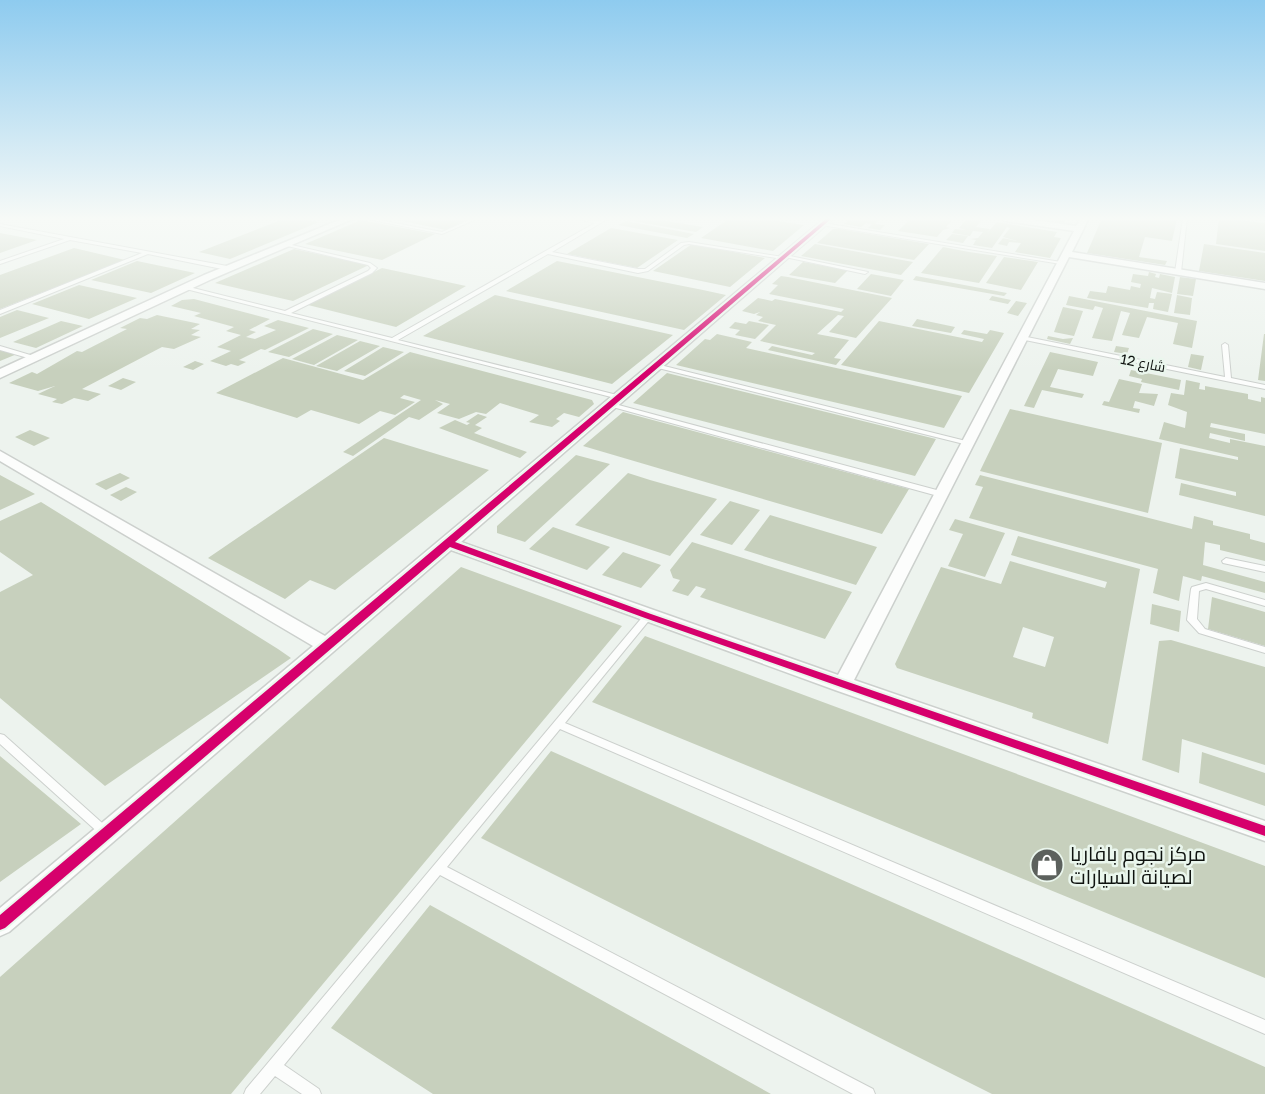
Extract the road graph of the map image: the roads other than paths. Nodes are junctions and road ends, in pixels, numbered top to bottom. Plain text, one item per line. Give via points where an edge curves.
1 (108, 269) edge
2 (225, 269) edge
3 (372, 269) edge
4 (517, 269) edge
5 (629, 269) edge
6 (647, 269) edge
7 (770, 269) edge
8 (849, 269) edge
9 (1058, 269) edge
10 (1154, 269) edge
11 (865, 272) dead end
12 (1178, 272) joint
13 (1265, 286) edge
14 (185, 288) junction
15 (0, 312) edge
16 (286, 313) junction
17 (1022, 338) junction
18 (393, 340) junction
19 (1225, 345) dead end
20 (0, 348) edge
21 (35, 358) junction
22 (656, 366) junction
23 (0, 374) edge
24 (1228, 380) junction
25 (1265, 387) edge
26 (615, 401) junction
27 (968, 443) junction
28 (0, 455) edge
29 (941, 494) junction
30 (448, 543) junction
31 (1226, 561) dead end
32 (1265, 569) edge
33 (1265, 603) edge
34 (648, 616) junction
35 (327, 646) junction
36 (1265, 650) edge
37 (842, 685) junction
38 (558, 724) junction
39 (0, 738) edge
40 (1265, 831) edge
41 (107, 834) junction
42 (438, 868) junction
43 (0, 924) edge
44 (1265, 1027) edge
45 (274, 1066) junction
46 (251, 1094) edge
47 (314, 1094) edge
48 (868, 1094) edge

1 - 15 lane
2 - 14 street
3 - 16 lane
4 - 18 lane
5 - 6 lane
7 - 22 street
8 - 11 lane
9 - 17 street
10 - 12 street
12 - 13 street
14 - 16 lane
14 - 21 street
16 - 18 lane
17 - 24 lane, شارع 12
17 - 27 street
18 - 26 lane
19 - 24 lane
20 - 21 lane
21 - 23 street
22 - 26 street
22 - 27 lane
24 - 25 lane, شارع 12
26 - 29 lane
26 - 30 street
27 - 29 street
28 - 35 street
29 - 37 street
30 - 34 street
30 - 35 street
31 - 32 lane
33 - 36 lane via 1198,587 1192,620 1202,631
34 - 37 street
34 - 38 lane
35 - 41 street
37 - 40 street
38 - 42 lane
38 - 44 lane
39 - 41 lane
41 - 43 street
42 - 45 lane
42 - 48 lane
45 - 46 lane
45 - 47 lane

